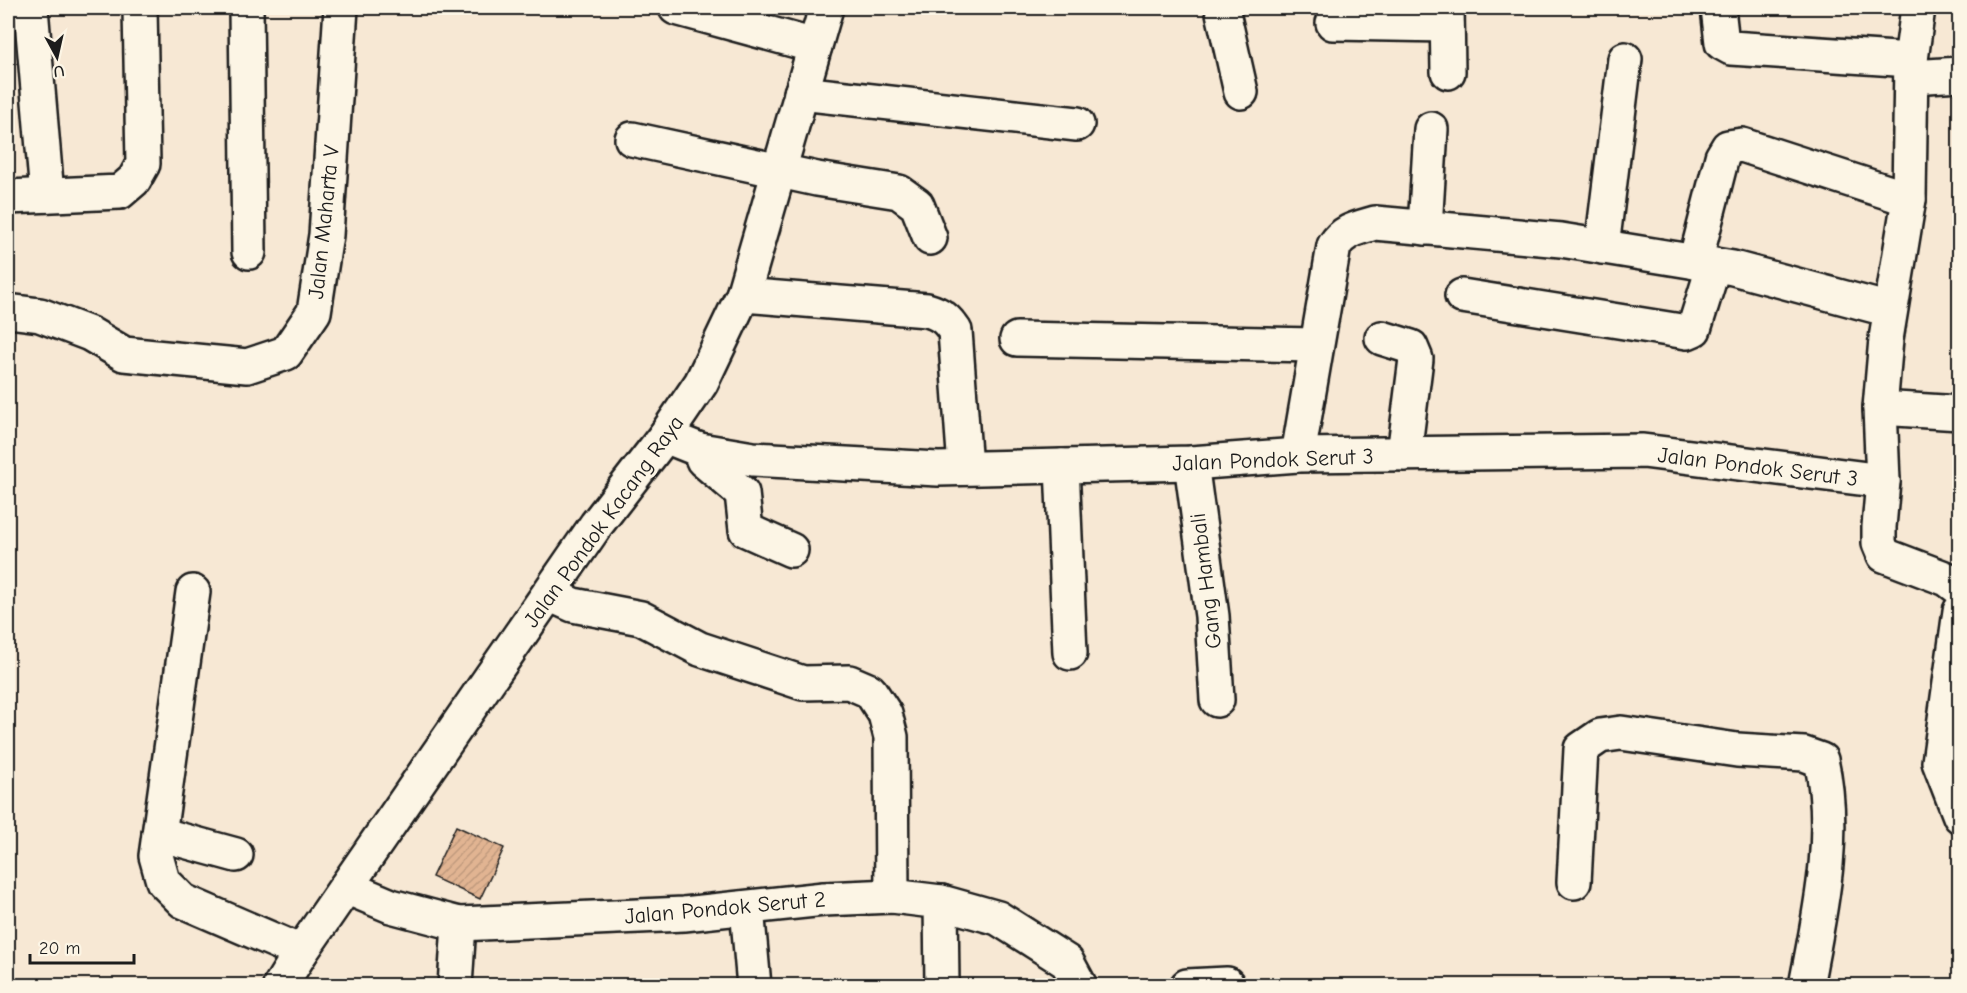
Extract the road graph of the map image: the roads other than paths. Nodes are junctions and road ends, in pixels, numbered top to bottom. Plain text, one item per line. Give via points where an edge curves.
1 (31, 8) edge
2 (140, 8) edge
3 (246, 8) edge
4 (341, 8) edge
5 (676, 8) edge
6 (826, 8) edge
7 (1222, 8) edge
8 (1718, 8) edge
9 (1918, 8) edge
10 (1447, 16) edge
11 (1333, 23) dead end
12 (815, 46) junction
13 (1625, 59) dead end
14 (1911, 68) junction
15 (1448, 72) dead end
16 (1959, 74) edge
17 (1241, 92) dead end
18 (801, 93) junction
19 (1077, 124) dead end
20 (1431, 129) dead end
21 (632, 139) dead end
22 (777, 171) junction
23 (47, 195) junction
24 (8, 197) edge
25 (1909, 199) junction
26 (1425, 228) junction
27 (930, 238) dead end
28 (1602, 247) junction
29 (249, 252) dead end
30 (1705, 263) junction
31 (743, 295) junction
32 (1462, 296) dead end
33 (1890, 310) junction
34 (8, 311) edge
35 (1382, 338) dead end
36 (1017, 339) dead end
37 (1316, 345) junction
38 (1880, 408) junction
39 (1959, 413) edge
40 (665, 436) junction
41 (700, 450) junction
42 (1404, 454) junction
43 (1298, 455) junction
44 (1191, 462) junction
45 (1062, 466) junction
46 (965, 468) junction
47 (1883, 481) junction
48 (791, 550) dead end
49 (1959, 590) edge
50 (193, 592) dead end
51 (549, 594) junction
52 (1959, 611) edge
53 (1070, 652) dead end
54 (1217, 700) dead end
55 (1959, 816) edge
56 (159, 834) junction
57 (236, 855) dead end
58 (1574, 882) dead end
59 (346, 887) junction
60 (892, 896) junction
61 (941, 902) junction
62 (747, 908) junction
63 (459, 924) junction
64 (301, 952) junction
65 (1227, 984) dead end
66 (280, 986) edge
67 (455, 986) edge
68 (754, 986) edge
69 (942, 986) edge
70 (1080, 986) edge
71 (1187, 986) edge
72 (1806, 986) edge

1 - 23 street
2 - 23 street via 142,164 134,180 120,192
3 - 29 street
4 - 34 street, Jalan Maharta V via 326,235 314,312 286,353 247,366 124,354 90,334 40,315
5 - 12 street
6 - 12 street, Jalan Pondok Kacang Raya
7 - 17 street
8 - 14 street via 1722,44 1731,48
9 - 14 street
10 - 11 street
10 - 15 street
12 - 18 street, Jalan Pondok Kacang Raya
13 - 28 street
14 - 16 street
14 - 25 street
18 - 19 street
18 - 22 street, Jalan Pondok Kacang Raya
20 - 26 street
21 - 22 street
22 - 27 street via 899,192 917,205
22 - 31 street, Jalan Pondok Kacang Raya
23 - 24 street
25 - 30 street via 1743,145 1728,147 1722,157
25 - 33 street
26 - 28 street
26 - 37 street via 1375,223 1341,236 1334,246
28 - 30 street
30 - 32 street via 1694,329 1687,332
30 - 33 street
31 - 40 street, Jalan Pondok Kacang Raya via 701,383
31 - 46 street via 927,310 949,321 955,331
33 - 38 street
35 - 42 street via 1411,347 1416,359
36 - 37 street
37 - 43 street
38 - 39 street
38 - 47 street
40 - 41 street, Jalan Pondok Serut 3
40 - 51 street, Jalan Pondok Kacang Raya
41 - 46 street, Jalan Pondok Serut 3 via 753,459
41 - 48 street via 703,459 742,493 746,530
42 - 43 street, Jalan Pondok Serut 3
42 - 47 street, Jalan Pondok Serut 3 via 1643,452
43 - 44 street, Jalan Pondok Serut 3
44 - 45 street, Jalan Pondok Serut 3
44 - 54 street, Gang Hambali via 1212,616
45 - 46 street, Jalan Pondok Serut 3
45 - 53 street
47 - 49 street via 1879,543 1884,555 1947,579
50 - 56 street
51 - 59 street, Jalan Pondok Kacang Raya
51 - 60 street via 573,605 640,618 700,649 803,683 849,682 870,691 885,714 891,736
52 - 55 street via 1939,762
56 - 57 street
56 - 64 street via 156,856 163,881 183,901
58 - 72 street via 1581,749 1600,736 1621,733 1737,750 1804,754 1821,760 1826,783 1828,852
59 - 63 street, Jalan Pondok Serut 2 via 391,906
59 - 64 street, Jalan Pondok Kacang Raya
60 - 61 street, Jalan Pondok Serut 2
60 - 62 street, Jalan Pondok Serut 2
61 - 69 street
61 - 70 street, Jalan Pondok Serut 2 via 998,918 1067,962
62 - 63 street, Jalan Pondok Serut 2 via 684,915
62 - 68 street
63 - 67 street
64 - 66 street, Jalan Pondok Kacang Raya
65 - 71 street

